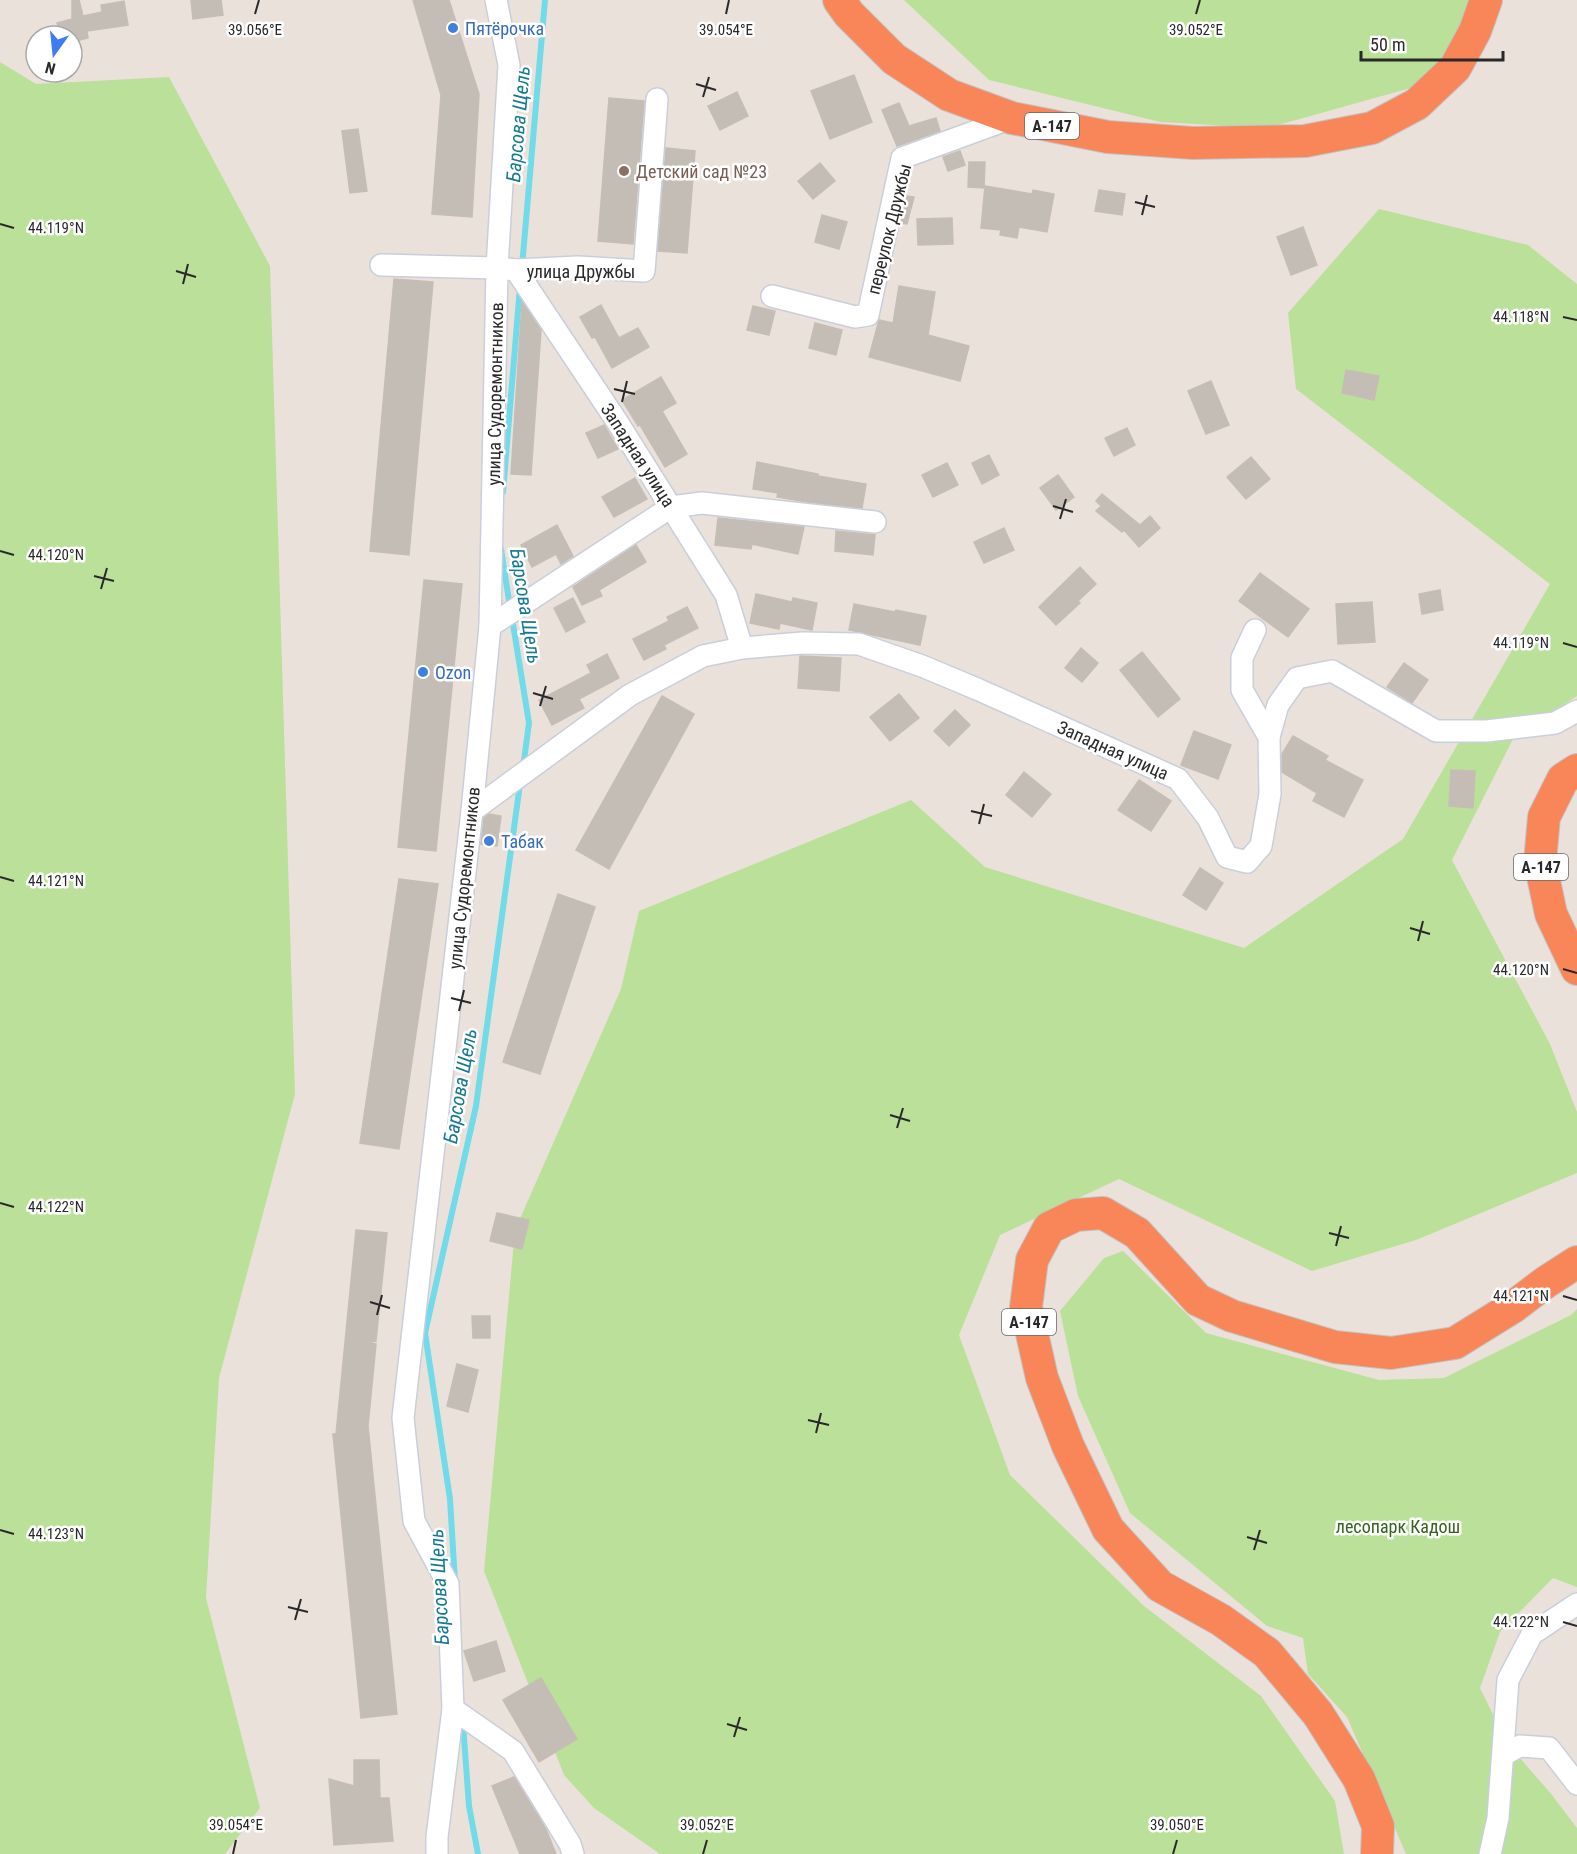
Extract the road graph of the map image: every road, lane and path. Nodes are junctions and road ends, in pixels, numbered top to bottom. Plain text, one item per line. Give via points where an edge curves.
1 (496, 0) edge
2 (839, 0) edge
3 (1486, 0) edge
4 (657, 99) dead end
5 (1012, 118) junction
6 (381, 265) dead end
7 (507, 269) junction
8 (772, 296) dead end
9 (671, 507) junction
10 (875, 522) dead end
11 (490, 626) junction
12 (1255, 630) dead end
13 (742, 648) junction
14 (1577, 711) edge
15 (1269, 736) junction
16 (1577, 770) edge
17 (472, 811) junction
18 (1577, 969) edge
19 (1577, 1262) edge
20 (1577, 1604) edge
21 (453, 1709) junction
22 (1503, 1755) junction
23 (1577, 1784) edge
24 (571, 1849) edge
25 (437, 1854) edge
26 (590, 1854) edge
27 (1377, 1854) edge
28 (1490, 1854) edge

1 - 7 street, улица Судоремонтников via 509,64
2 - 5 highway, А-147 via 894,59 949,95
3 - 5 highway, А-147 via 1455,68 1417,104 1372,128 1305,141 1193,143 1108,137
4 - 7 street, улица Дружбы via 644,271 578,267
5 - 8 street, переулок Дружбы via 902,158 868,315 855,317
6 - 7 street, улица Дружбы
7 - 9 street, Западная улица via 612,413
7 - 11 street, улица Судоремонтников
9 - 10 street via 702,503
9 - 11 street
9 - 13 street, Западная улица via 726,596
11 - 17 street, улица Судоремонтников
12 - 15 street via 1242,658 1242,690
13 - 15 street, Западная улица via 859,644 977,689 1178,779 1208,818 1227,856 1247,862 1262,846 1270,794
13 - 17 street, Западная улица via 703,656 630,695
14 - 15 street, Западная улица via 1555,723 1487,731 1436,730 1332,671 1297,678 1278,705
16 - 18 highway, А-147 via 1563,779 1544,817 1540,862 1551,914
17 - 21 street, улица Судоремонтников via 403,1418 414,1521 448,1584
19 - 27 highway, А-147 via 1455,1343 1391,1353 1335,1347 1232,1316 1198,1300 1137,1233 1103,1213 1076,1215 1049,1228 1032,1260 1026,1307 1042,1378 1068,1446 1108,1529 1160,1586 1221,1620 1267,1653 1311,1705 1359,1779 1378,1826
20 - 22 street via 1532,1634 1508,1680
21 - 24 street via 513,1751
21 - 25 street, улица Судоремонтников
22 - 23 street via 1520,1746 1549,1748
22 - 28 street via 1498,1818
24 - 26 street

